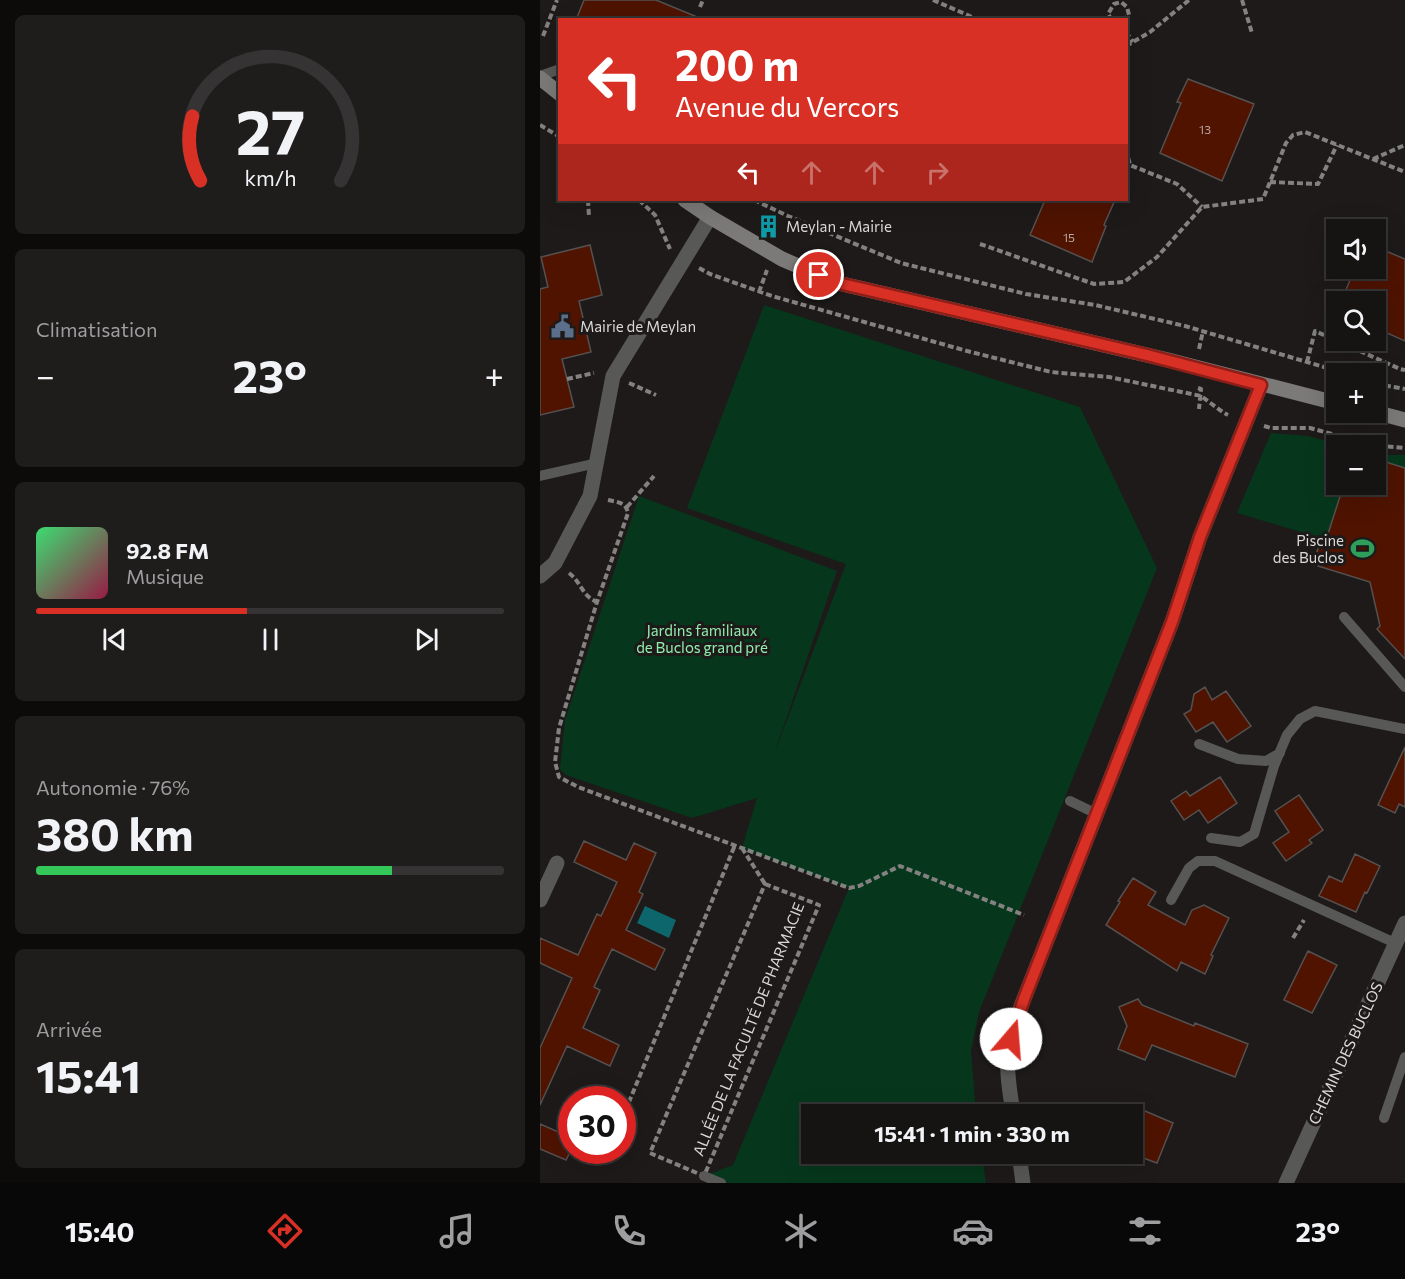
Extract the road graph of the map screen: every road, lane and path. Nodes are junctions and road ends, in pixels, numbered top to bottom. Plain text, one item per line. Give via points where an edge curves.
1 (557, 0) edge
2 (703, 0) edge
3 (933, 0) edge
4 (1189, 0) edge
5 (1242, 0) edge
6 (1183, 2) edge
7 (700, 8) dead end
8 (974, 18) edge
9 (1111, 18) edge
10 (1126, 18) edge
11 (1252, 33) dead end
12 (1128, 35) edge
13 (543, 36) dead end
14 (1133, 42) junction
15 (1128, 45) edge
16 (558, 70) edge
17 (540, 77) edge
18 (558, 92) edge
19 (540, 125) edge
20 (558, 136) edge
21 (1337, 145) junction
22 (1405, 145) edge
23 (1128, 157) edge
24 (1373, 159) junction
25 (1405, 172) edge
26 (1270, 182) junction
27 (588, 201) edge
28 (640, 201) edge
29 (686, 201) edge
30 (756, 201) edge
31 (1202, 207) junction
32 (710, 217) junction
33 (589, 218) dead end
34 (980, 244) dead end
35 (684, 259) junction
36 (769, 265) dead end
37 (759, 292) junction
38 (1307, 362) junction
39 (1326, 368) edge
40 (1405, 370) edge
41 (1261, 385) junction
42 (1386, 386) edge
43 (1405, 389) edge
44 (1326, 401) edge
45 (1224, 413) dead end
46 (1386, 415) edge
47 (1405, 420) edge
48 (1310, 428) dead end
49 (1405, 448) edge
50 (597, 464) junction
51 (540, 476) edge
52 (654, 476) dead end
53 (590, 496) junction
54 (627, 507) junction
55 (540, 576) edge
56 (579, 586) dead end
57 (597, 602) junction
58 (1344, 617) dead end
59 (1405, 687) edge
60 (1405, 729) edge
61 (1199, 744) dead end
62 (1280, 753) junction
63 (1070, 801) dead end
64 (1097, 814) junction
65 (1211, 838) dead end
66 (735, 845) junction
67 (742, 848) junction
68 (557, 863) dead end
69 (765, 884) junction
70 (540, 900) edge
71 (1171, 900) dead end
72 (1024, 915) dead end
73 (1404, 927) edge
74 (1395, 943) junction
75 (1405, 1057) edge
76 (636, 1086) edge
77 (1013, 1104) edge
78 (1384, 1118) dead end
79 (1020, 1164) edge
80 (704, 1176) junction
81 (721, 1183) edge
82 (1023, 1183) edge
83 (1286, 1183) edge

1 - 13 path
2 - 7 path
3 - 8 path
4 - 6 path
5 - 11 path
6 - 14 path
9 - 10 path via 1108,14 1114,4 1121,2 1127,7
12 - 14 path
14 - 15 path
16 - 17 lane
17 - 18 street
19 - 20 path
21 - 24 path
21 - 26 path via 1318,184
21 - 26 path via 1305,132 1293,135
22 - 24 path
23 - 31 path via 1130,165 1177,184
24 - 25 path
26 - 31 path via 1263,199
27 - 33 path
28 - 35 path via 655,215 670,250
29 - 32 street
30 - 38 path via 901,263 1026,294 1185,326
31 - 34 path via 1157,257 1124,282 1094,284
32 - 35 street
32 - 41 street via 782,259 838,283
35 - 37 path via 710,274
35 - 50 street via 613,376
36 - 37 path
37 - 45 path via 1051,372 1109,377 1201,396
38 - 39 path
38 - 40 path via 1315,331
41 - 44 street
41 - 64 street
42 - 43 path
46 - 47 street
48 - 49 path
50 - 51 lane
50 - 53 street
52 - 54 path
53 - 54 path
53 - 55 street via 555,563
54 - 57 path
56 - 57 path via 590,600
57 - 66 path via 559,728 555,762 559,777
58 - 59 lane
60 - 62 lane via 1315,711 1300,719 1287,735
61 - 62 lane via 1238,759 1266,761
62 - 65 lane via 1254,834 1240,842
63 - 64 lane
64 - 77 street via 1011,1039 1008,1068
66 - 67 path
66 - 76 path
67 - 69 path
67 - 72 path via 849,888 900,866
68 - 70 street
69 - 80 path, ALLÉE DE LA FACULTÉ DE PHARMACIE via 650,1153
69 - 80 path, ALLÉE DE LA FACULTÉ DE PHARMACIE via 819,905
71 - 74 lane via 1189,868 1198,861 1215,861
73 - 74 street, CHEMIN DES BUCLOS
74 - 83 street, CHEMIN DES BUCLOS
75 - 78 lane
79 - 82 street
80 - 81 lane, ALLÉE DE LA FACULTÉ DE PHARMACIE

